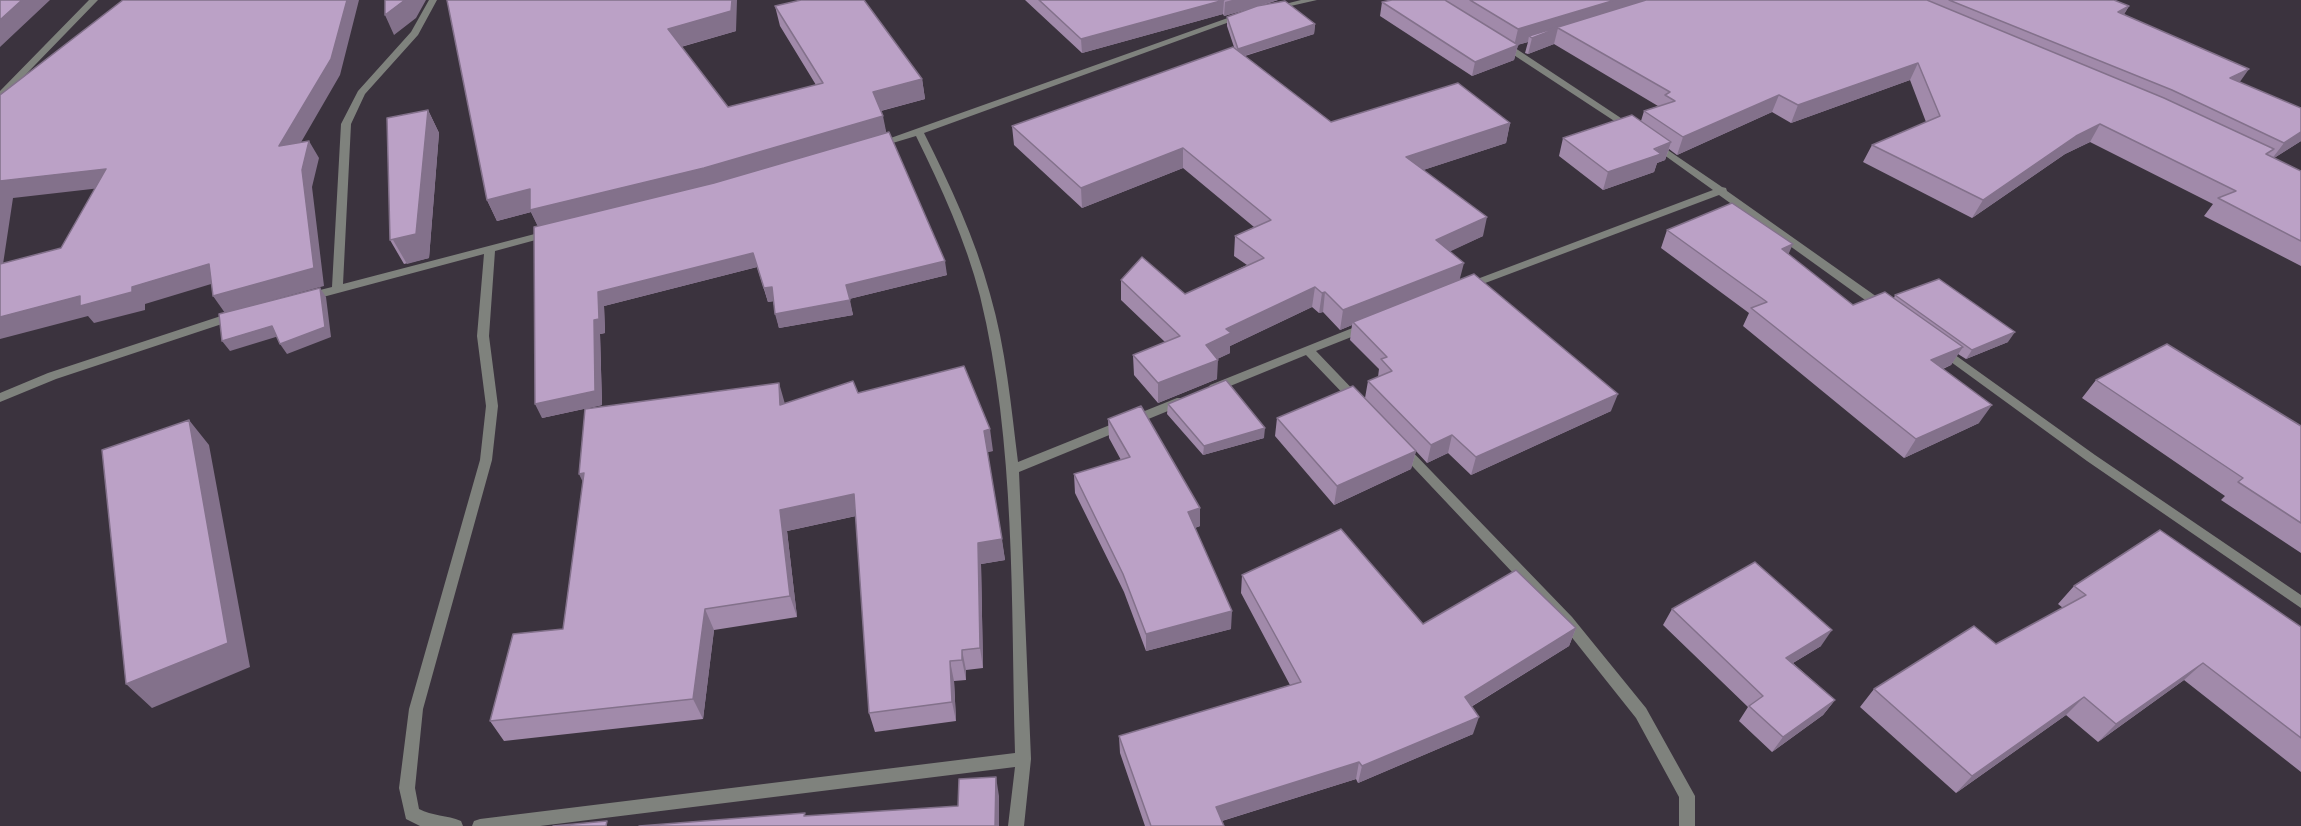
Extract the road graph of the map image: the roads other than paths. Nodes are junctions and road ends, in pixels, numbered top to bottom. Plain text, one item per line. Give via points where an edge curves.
1 (94, 0) edge
2 (434, 0) edge
3 (1313, 0) edge
4 (1266, 9) edge
5 (1254, 11) edge
6 (1496, 40) edge
7 (1526, 48) edge
8 (1515, 51) junction
9 (0, 96) edge
10 (919, 132) junction
11 (862, 149) edge
12 (1722, 190) junction
13 (557, 231) edge
14 (490, 248) junction
15 (337, 289) junction
16 (1458, 289) edge
17 (294, 300) edge
18 (240, 314) edge
19 (1892, 314) edge
20 (1372, 324) edge
21 (1930, 341) edge
22 (1308, 350) junction
23 (0, 398) edge
24 (1365, 409) edge
25 (1389, 434) edge
26 (1013, 469) junction
27 (2301, 602) edge
28 (1023, 759) junction
29 (455, 826) edge
30 (480, 826) edge
31 (1016, 826) edge
32 (1688, 826) edge

1 - 9 street
2 - 15 street via 415,33 361,93 346,124
3 - 4 street
5 - 10 street
6 - 8 street
7 - 8 street
8 - 12 street
10 - 11 street
10 - 26 street via 952,203 985,295 1003,385
12 - 16 street
12 - 19 street
13 - 14 street
14 - 15 street
14 - 29 street via 483,336 492,406 486,460 416,709 407,788 412,814
15 - 17 street
18 - 23 street via 52,376
20 - 22 street
21 - 27 street via 2091,458
22 - 24 street
22 - 26 street
25 - 32 street via 1567,621 1641,713 1687,796
26 - 28 street
28 - 30 street
28 - 31 street

